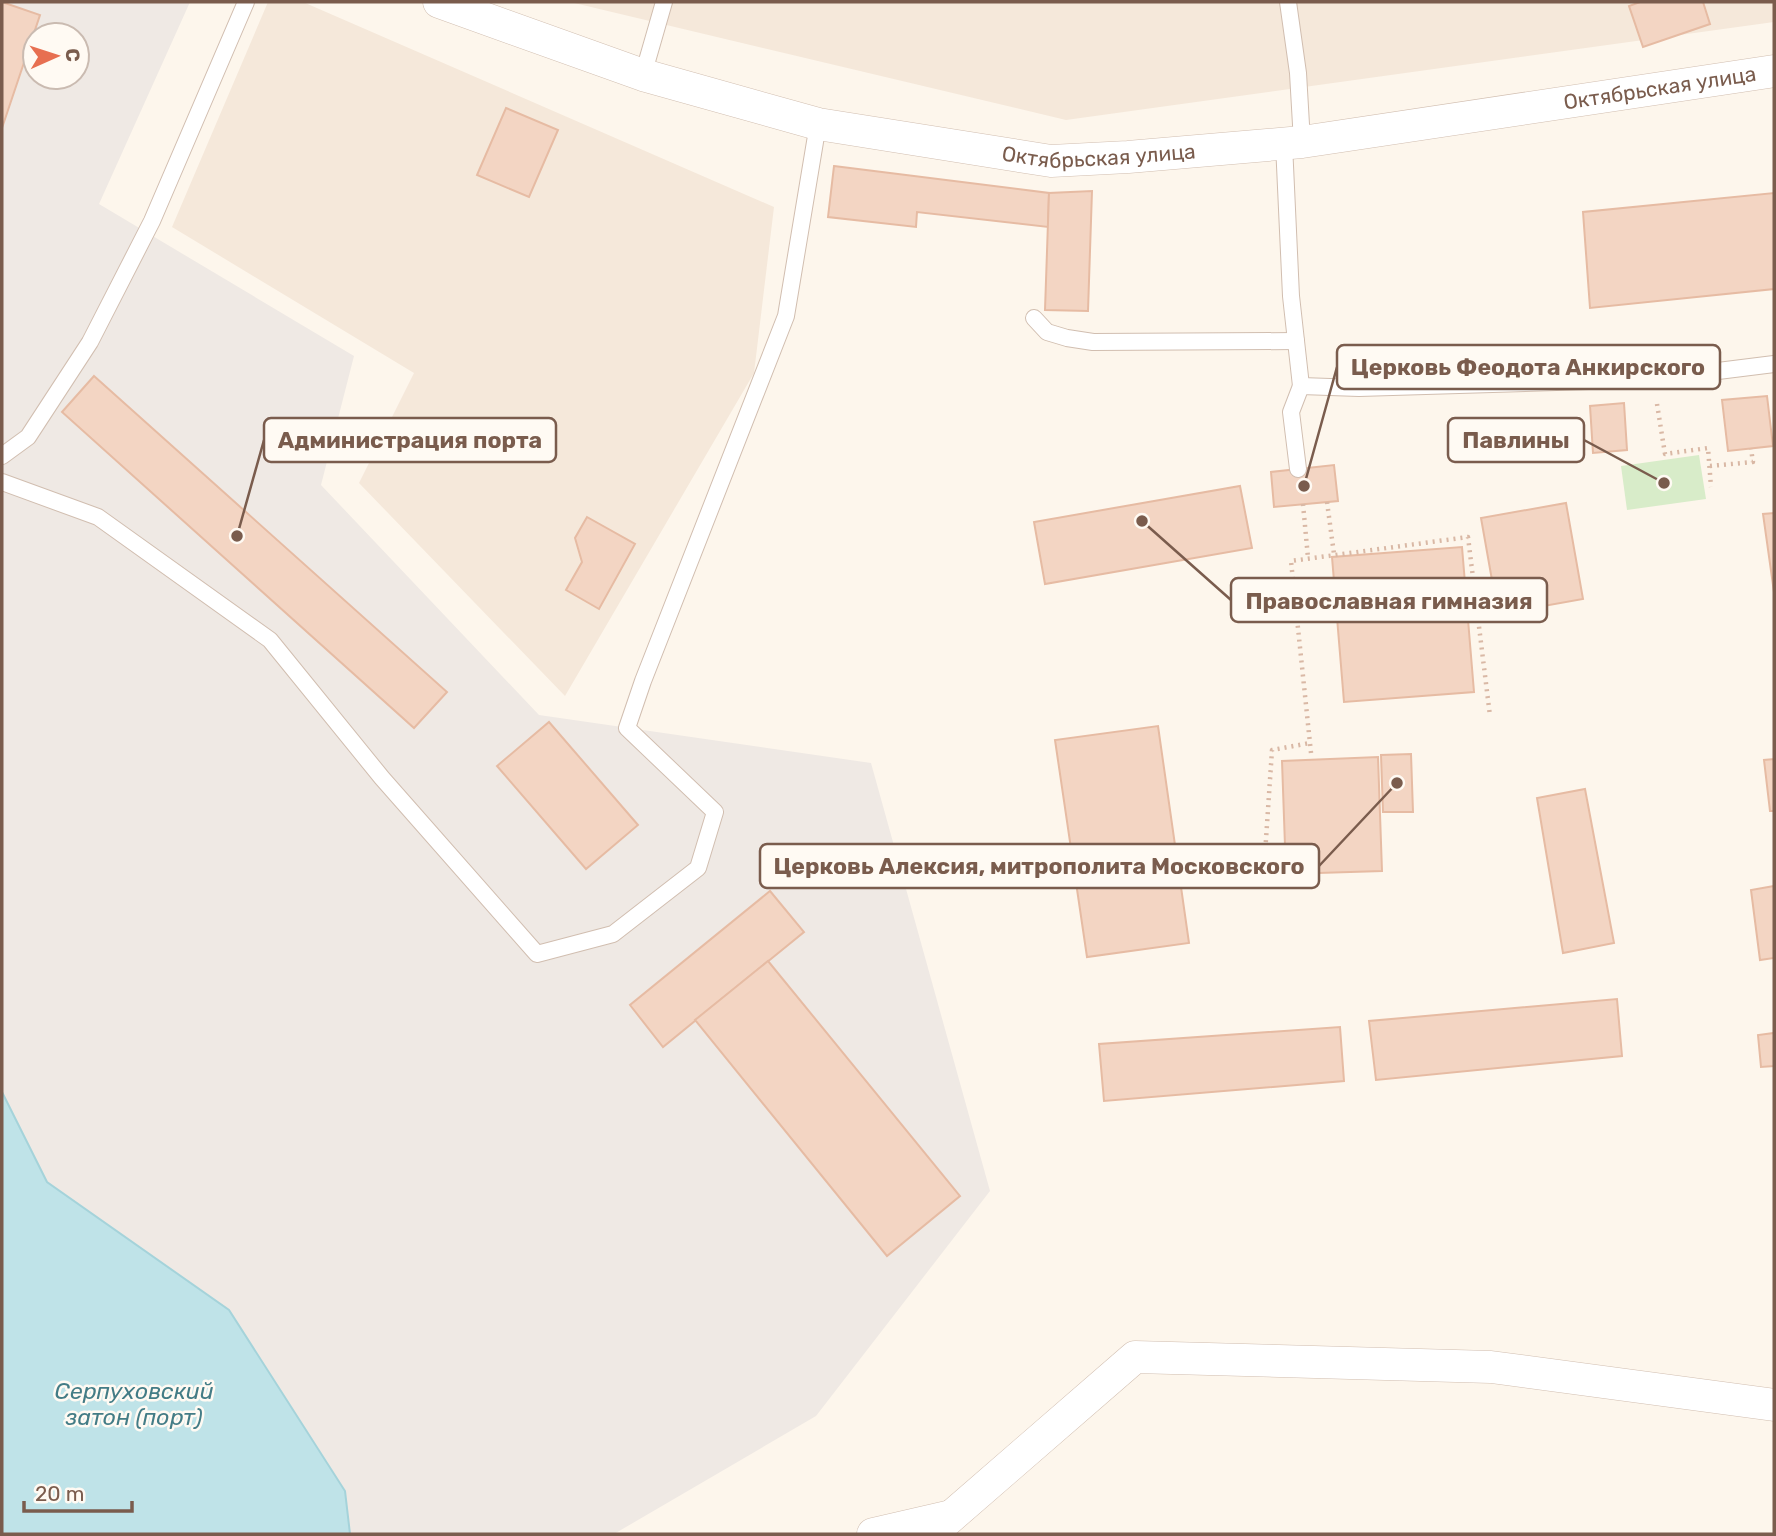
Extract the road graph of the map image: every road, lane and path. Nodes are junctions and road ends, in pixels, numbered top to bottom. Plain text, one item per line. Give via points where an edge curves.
1 (246, 2) edge
2 (439, 2) edge
3 (664, 2) edge
4 (1288, 2) edge
5 (1774, 71) edge
6 (643, 75) junction
7 (818, 124) junction
8 (1293, 143) junction
9 (1034, 318) dead end
10 (1296, 341) junction
11 (1774, 364) edge
12 (1654, 379) junction
13 (1301, 386) junction
14 (1751, 449) dead end
15 (2, 456) edge
16 (1710, 466) junction
17 (1298, 469) dead end
18 (2, 482) edge
19 (1712, 487) dead end
20 (1327, 502) dead end
21 (1303, 504) dead end
22 (1334, 554) junction
23 (1308, 558) junction
24 (1490, 716) dead end
25 (1310, 743) junction
26 (1311, 753) dead end
27 (1263, 884) dead end
28 (1774, 1405) edge
29 (941, 1525) edge
30 (873, 1534) edge

1 - 15 lane via 152,221 90,342 28,437
2 - 6 street, Октябрьская улица
3 - 6 lane
4 - 8 lane via 1298,73
5 - 8 street, Октябрьская улица
6 - 7 street, Октябрьская улица
7 - 8 street, Октябрьская улица via 1051,162
7 - 18 lane via 786,316 627,727 715,812 698,868 613,934 537,954 382,778 270,640 98,517
8 - 10 lane via 1291,296
9 - 10 lane via 1047,332 1093,342
10 - 13 lane
11 - 12 lane
12 - 13 lane
12 - 16 path via 1665,454 1708,448
13 - 17 lane via 1290,412
14 - 16 path via 1752,462
16 - 19 path
20 - 22 path
21 - 23 path
22 - 23 path
22 - 24 path via 1468,537
23 - 25 path via 1291,561
25 - 26 path
25 - 27 path via 1272,750
28 - 29 street via 1491,1367 1135,1357
29 - 30 street

